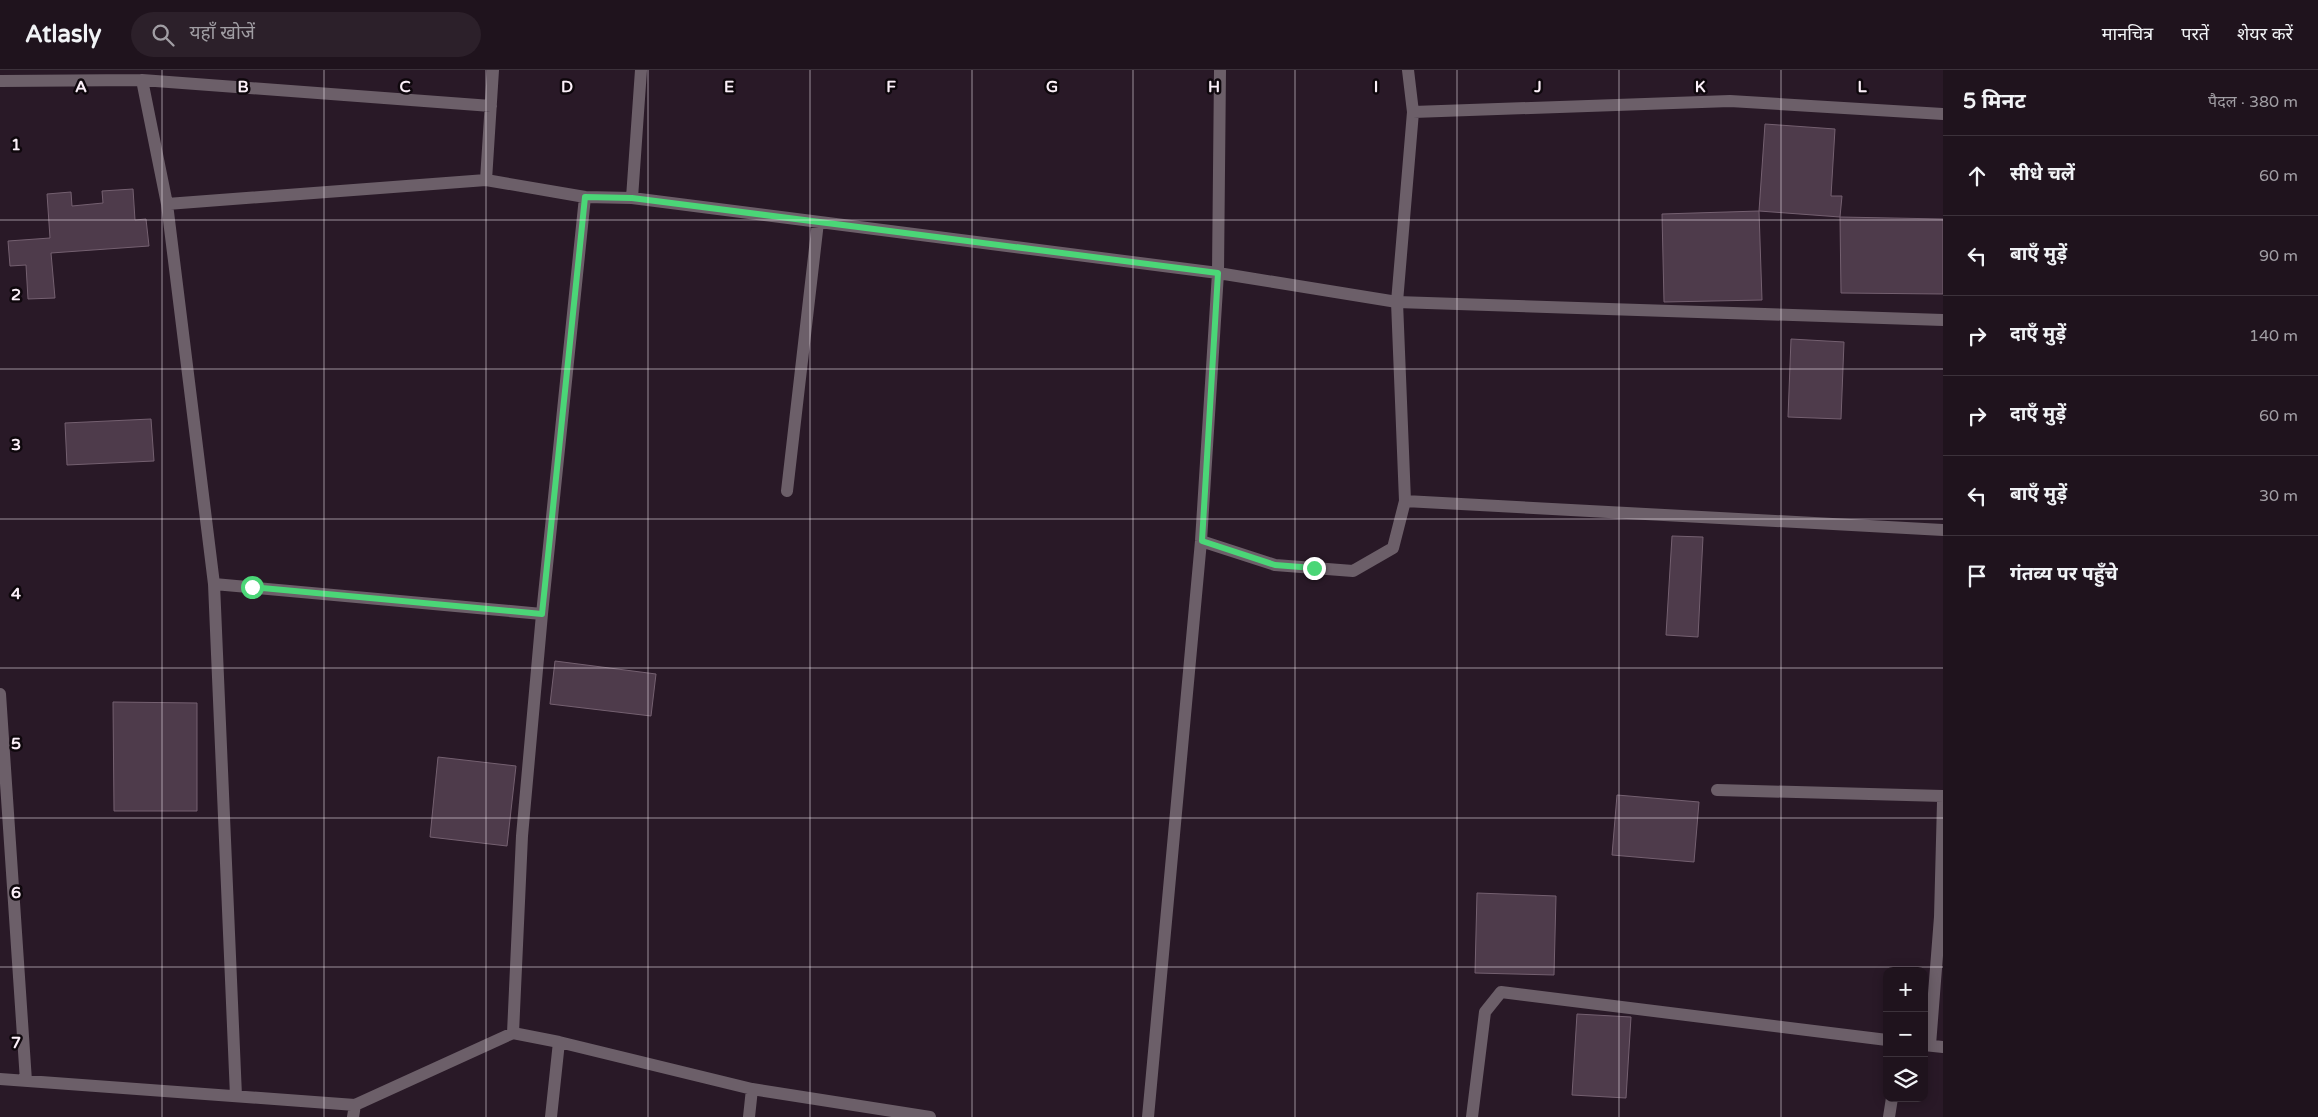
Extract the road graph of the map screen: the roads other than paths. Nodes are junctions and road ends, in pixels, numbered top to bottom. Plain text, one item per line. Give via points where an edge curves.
1 (494, 70) edge
2 (641, 70) edge
3 (1220, 70) edge
4 (1408, 70) edge
5 (142, 80) junction
6 (0, 81) edge
7 (491, 106) junction
8 (1413, 112) junction
9 (1943, 114) edge
10 (486, 180) junction
11 (585, 197) junction
12 (632, 198) junction
13 (167, 204) junction
14 (818, 222) junction
15 (1218, 273) junction
16 (1398, 302) junction
17 (1943, 320) edge
18 (787, 491) dead end
19 (1404, 501) junction
20 (1943, 530) edge
21 (1202, 541) junction
22 (214, 584) junction
23 (542, 614) junction
24 (0, 694) edge
25 (1717, 790) dead end
26 (1943, 796) edge
27 (1943, 802) edge
28 (513, 1033) junction
29 (1928, 1035) edge
30 (1883, 1040) edge
31 (559, 1042) junction
32 (1928, 1045) edge
33 (1943, 1047) edge
34 (0, 1079) edge
35 (26, 1081) junction
36 (752, 1089) junction
37 (236, 1096) junction
38 (1891, 1102) edge
39 (354, 1111) edge
40 (551, 1117) edge
41 (749, 1117) edge
42 (930, 1117) edge
43 (1148, 1117) edge
44 (1472, 1117) edge
45 (1889, 1117) edge

1 - 7 street
2 - 12 street
3 - 15 street
4 - 8 street
5 - 6 street
5 - 7 street
5 - 13 street
7 - 10 street
8 - 9 street via 1730,102
8 - 16 street
10 - 11 street
10 - 13 street
11 - 12 street
11 - 23 street
12 - 14 street
13 - 22 street
14 - 15 street
14 - 18 street
15 - 16 street
15 - 21 street
16 - 17 street
16 - 19 street
19 - 20 street
19 - 21 street via 1393,548 1353,571 1275,565
21 - 43 street
22 - 23 street
22 - 37 street
23 - 28 street via 522,836
24 - 35 street
25 - 26 street
27 - 29 street via 1940,917
28 - 31 street
28 - 39 street
30 - 44 street via 1501,992 1485,1012
31 - 36 street
31 - 40 street
32 - 33 street
34 - 35 street
35 - 37 street
36 - 41 street
36 - 42 street
37 - 39 street
38 - 45 street

